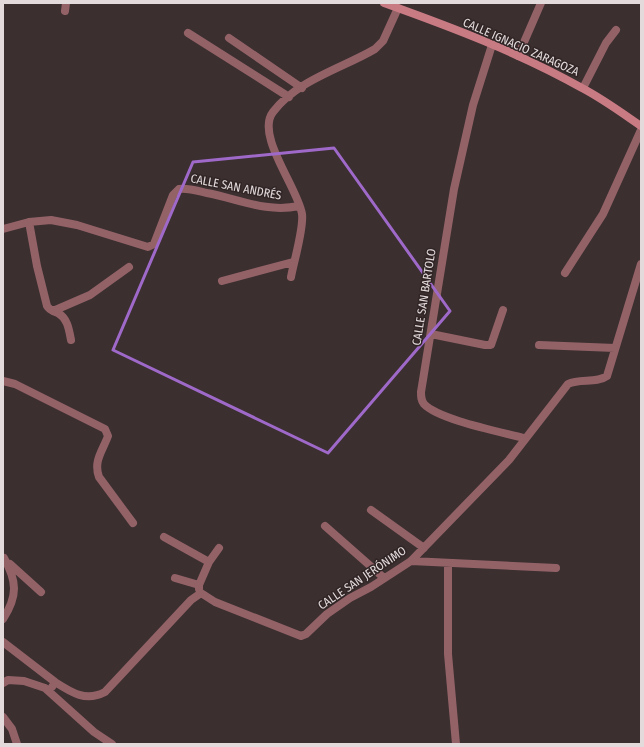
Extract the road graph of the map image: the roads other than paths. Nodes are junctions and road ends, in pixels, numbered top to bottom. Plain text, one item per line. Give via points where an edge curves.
1 (384, 3) edge
2 (541, 3) edge
3 (398, 8) junction
4 (616, 30) dead end
5 (188, 33) dead end
6 (229, 38) dead end
7 (492, 45) junction
8 (518, 56) junction
9 (302, 88) junction
10 (583, 88) junction
11 (289, 97) junction
12 (641, 126) edge
13 (641, 130) edge
14 (299, 206) junction
15 (29, 222) junction
16 (3, 229) edge
17 (294, 262) junction
18 (641, 264) edge
19 (130, 267) dead end
20 (565, 273) dead end
21 (291, 277) dead end
22 (222, 281) dead end
23 (503, 310) dead end
24 (53, 311) junction
25 (431, 334) junction
26 (71, 340) dead end
27 (539, 345) dead end
28 (615, 348) junction
29 (3, 381) edge
30 (524, 438) junction
31 (371, 510) dead end
32 (133, 523) dead end
33 (325, 526) dead end
34 (164, 537) dead end
35 (219, 548) dead end
36 (424, 548) junction
37 (3, 558) edge
38 (411, 561) junction
39 (209, 562) junction
40 (448, 564) junction
41 (556, 568) dead end
42 (175, 578) dead end
43 (384, 578) junction
44 (200, 589) junction
45 (41, 592) dead end
46 (3, 619) edge
47 (3, 642) edge
48 (55, 682) junction
49 (3, 683) edge
50 (50, 691) junction
51 (3, 717) edge
52 (17, 744) edge
53 (112, 744) edge
54 (456, 744) edge

1 - 3 street, CALLE IGNACIO ZARAGOZA
2 - 8 street
3 - 7 street, CALLE IGNACIO ZARAGOZA
3 - 9 street, CALLE SAN ANDRÉS via 385,37 375,49 337,67
4 - 10 street via 606,43
5 - 11 street
6 - 9 street
7 - 8 street, CALLE IGNACIO ZARAGOZA
7 - 25 street, CALLE SAN BARTOLO via 469,120 454,189
8 - 10 street, CALLE IGNACIO ZARAGOZA
9 - 11 street, CALLE SAN ANDRÉS
10 - 12 street, CALLE IGNACIO ZARAGOZA
11 - 14 street, CALLE SAN ANDRÉS via 270,117 268,129
13 - 20 street via 603,214
14 - 15 street, CALLE SAN ANDRÉS via 284,209 268,208 210,193 179,189 173,195 156,240 152,246 144,247 63,222
14 - 17 street via 302,219
15 - 16 street
15 - 24 street via 47,306
17 - 21 street
17 - 22 street
18 - 28 street
19 - 24 street via 90,295
23 - 25 street via 491,345
24 - 26 street via 66,322
25 - 30 street, CALLE SAN BARTOLO via 421,392 424,404 452,418
27 - 28 street
28 - 30 street via 607,376 600,380 577,380 568,384
29 - 32 street via 15,384 105,429 108,436 97,460 97,471
30 - 36 street, CALLE SAN JERÓNIMO via 495,476
31 - 36 street
33 - 43 street
34 - 39 street
35 - 39 street
36 - 38 street, CALLE SAN JERÓNIMO
37 - 45 street
37 - 46 street via 13,574 14,589 11,605
38 - 40 street
38 - 43 street, CALLE SAN JERÓNIMO
39 - 44 street
40 - 41 street
40 - 54 street via 448,654
42 - 44 street
43 - 44 street, CALLE SAN JERÓNIMO via 327,614 301,636 215,602
44 - 48 street via 105,692 84,697
47 - 48 street
48 - 50 street
49 - 50 street via 8,680 24,681
50 - 53 street via 89,728
51 - 52 street via 12,729

